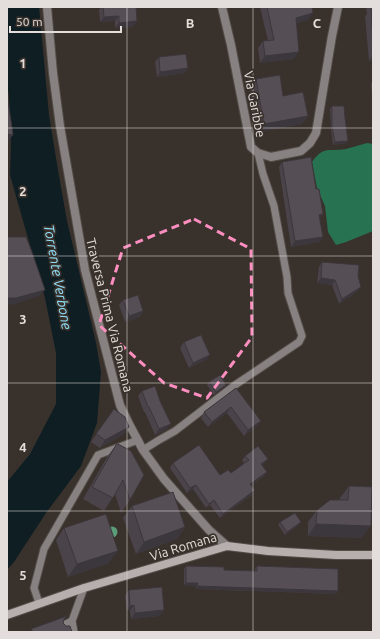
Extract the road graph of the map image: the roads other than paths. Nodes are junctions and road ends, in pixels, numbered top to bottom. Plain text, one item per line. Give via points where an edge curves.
1 (48, 7) edge
2 (222, 7) edge
3 (338, 7) edge
4 (258, 153) junction
5 (138, 440) junction
6 (143, 450) junction
7 (227, 546) junction
8 (373, 555) edge
9 (84, 588) junction
10 (39, 604) junction
11 (7, 615) edge
12 (74, 632) edge

1 - 5 street, Traversa Prima Via Romana via 60,126 85,270 120,405
2 - 4 street, Via Garibbe via 251,147
3 - 4 street, Via Garibbe via 316,133 301,151 271,157
4 - 6 lane via 274,206 288,293 302,336 299,342 235,385 175,431
5 - 6 street, Traversa Prima Via Romana
5 - 10 lane via 98,455 44,549 34,588
6 - 7 street, Traversa Prima Via Romana via 164,480
7 - 8 street, Via Romana via 268,551
7 - 9 street, Via Romana
9 - 10 street, Via Romana
9 - 12 lane via 69,622
10 - 11 street, Via Romana

